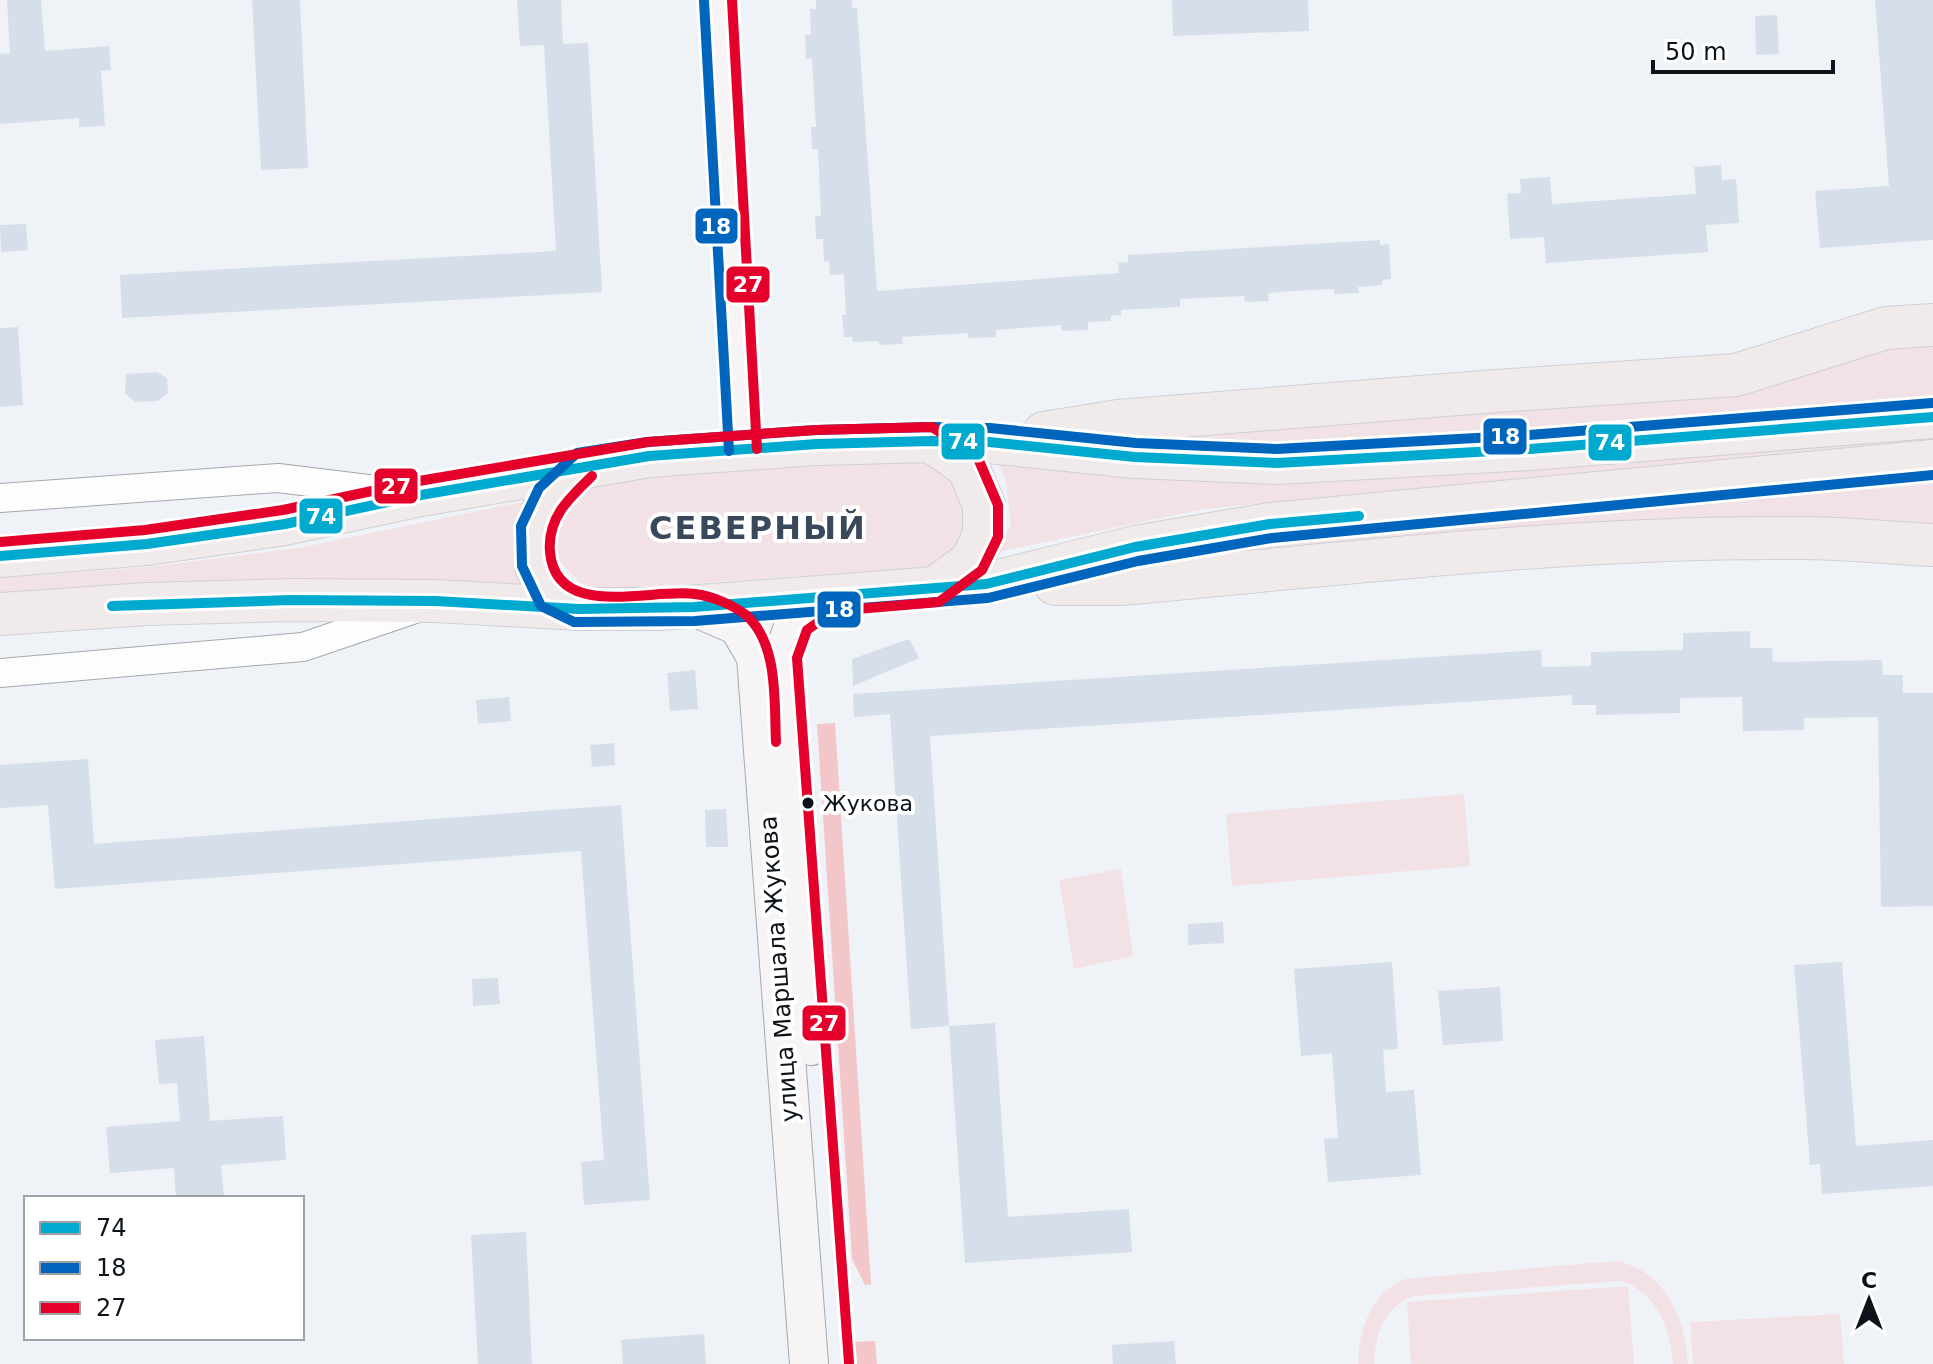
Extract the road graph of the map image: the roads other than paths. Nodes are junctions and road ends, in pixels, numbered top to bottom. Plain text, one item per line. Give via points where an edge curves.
1 (718, 0) edge
2 (1933, 325) edge
3 (1933, 417) edge
4 (931, 441) junction
5 (989, 442) junction
6 (743, 450) junction
7 (1933, 461) edge
8 (583, 466) junction
9 (421, 495) junction
10 (0, 498) edge
11 (1933, 545) edge
12 (0, 556) edge
13 (986, 584) junction
14 (935, 588) junction
15 (829, 597) junction
16 (436, 601) junction
17 (694, 607) junction
18 (579, 609) junction
19 (0, 614) edge
20 (0, 673) edge
21 (809, 1364) edge
22 (835, 1364) edge

1 - 6 street
2 - 5 main road via 1886,328 1736,375 1118,421
3 - 5 main road via 1277,463 1135,457
4 - 5 main road
4 - 6 main road
4 - 14 main road via 968,467 984,505 984,534 972,561
6 - 8 main road
7 - 13 main road via 1270,524 1135,547
8 - 9 main road
8 - 18 main road via 548,498 535,529 536,566 551,596
9 - 10 street via 278,478
9 - 12 main road via 285,524 147,544
11 - 13 main road via 1800,538 1675,541 1545,547 1120,584
13 - 14 main road
14 - 15 main road
15 - 17 main road
15 - 22 street, улица Маршала Жукова via 795,621 783,656
16 - 18 main road
16 - 19 main road via 147,604
16 - 20 street via 303,647
17 - 18 main road
17 - 21 street, улица Маршала Жукова via 738,626 756,657

